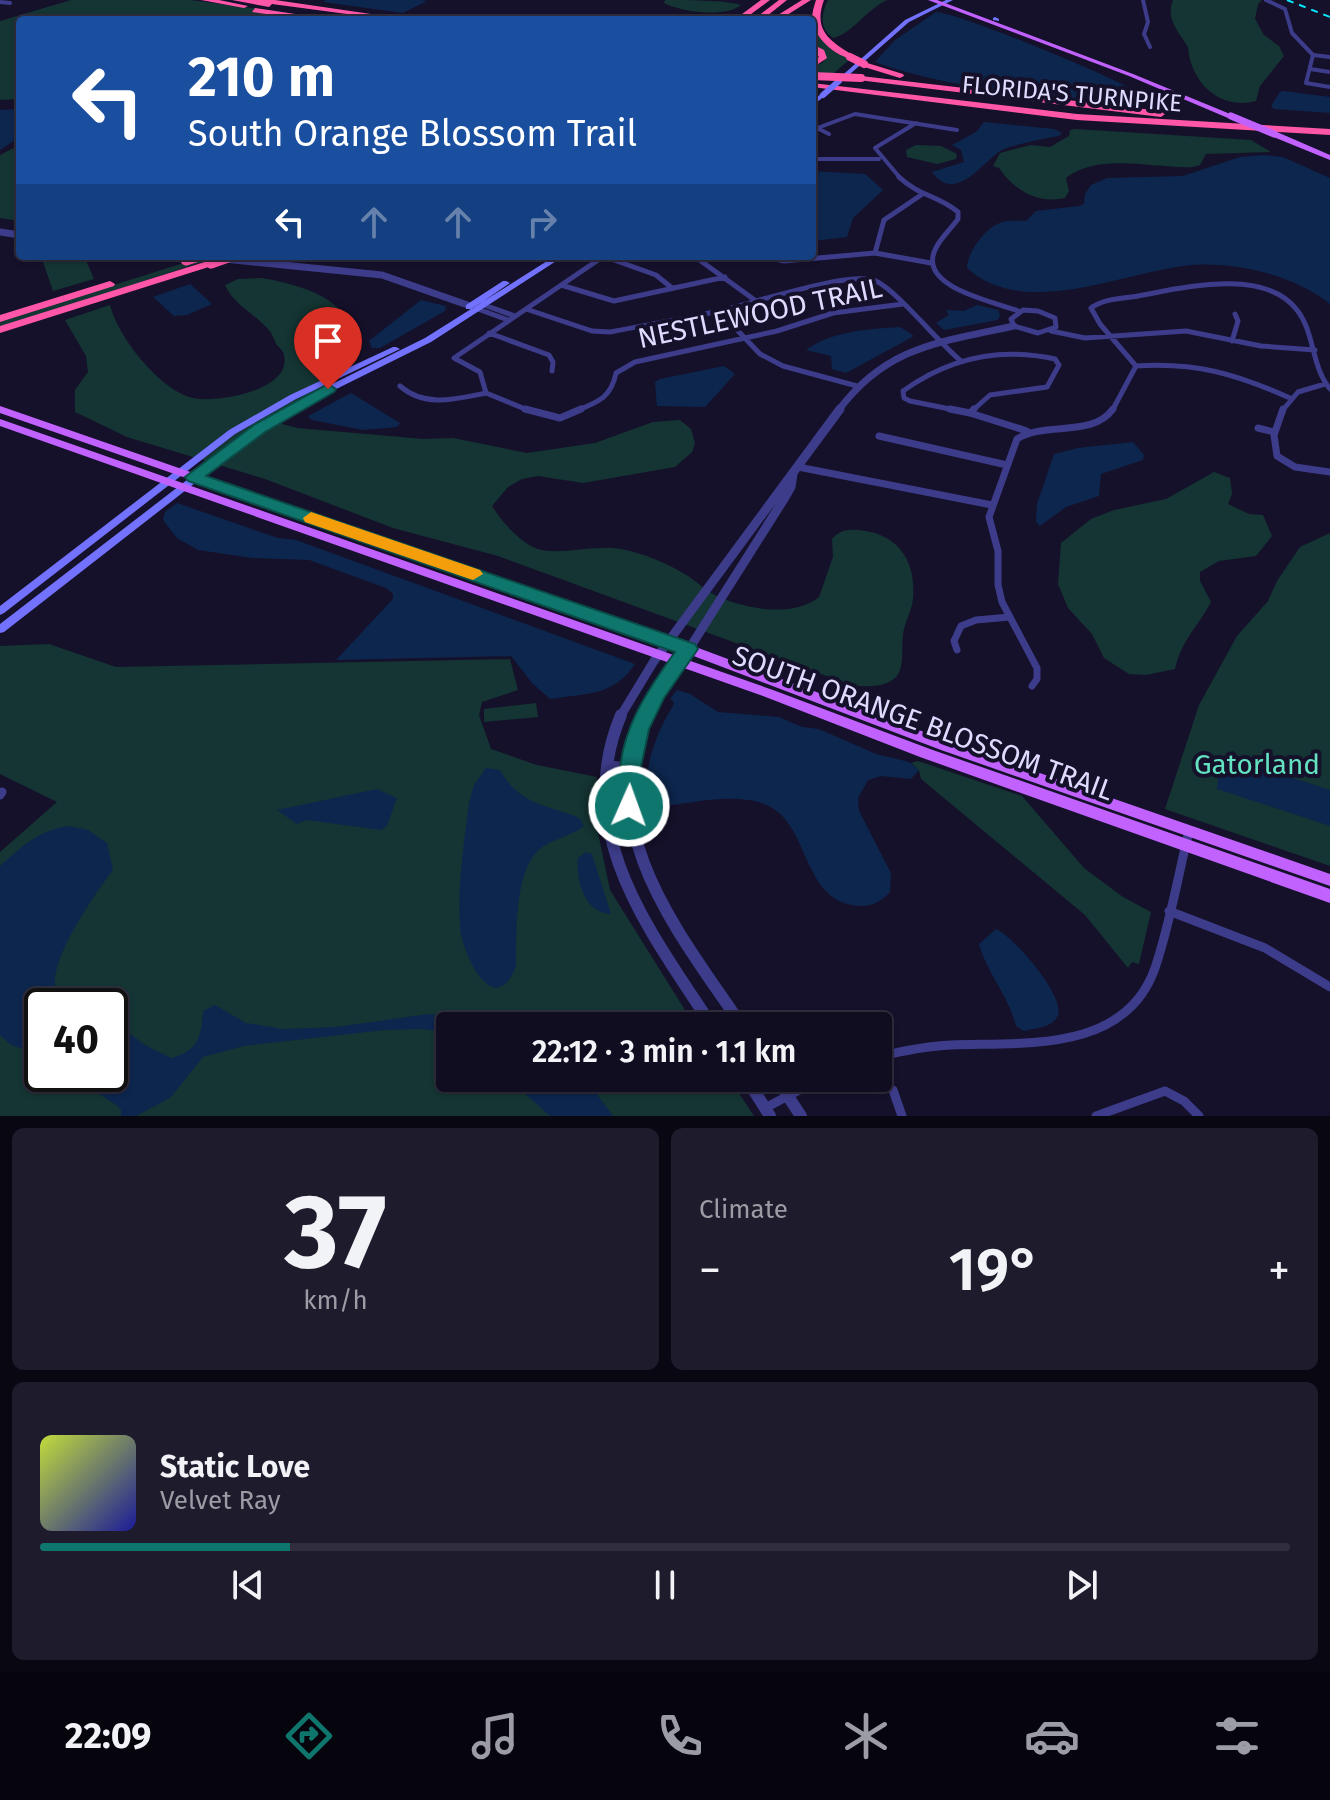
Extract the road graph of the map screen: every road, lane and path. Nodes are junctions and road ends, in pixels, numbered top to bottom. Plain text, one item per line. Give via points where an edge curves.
1 (192, 0) edge
2 (205, 0) edge
3 (236, 0) edge
4 (259, 0) edge
5 (767, 0) edge
6 (783, 0) edge
7 (793, 0) edge
8 (807, 0) edge
9 (818, 0) edge
10 (1143, 0) edge
11 (1266, 0) edge
12 (941, 1) edge
13 (0, 2) edge
14 (10, 3) dead end
15 (296, 16) edge
16 (319, 16) edge
17 (351, 16) edge
18 (378, 16) edge
19 (745, 16) edge
20 (762, 16) edge
21 (773, 16) edge
22 (781, 16) edge
23 (796, 16) edge
24 (816, 29) edge
25 (1150, 47) dead end
26 (816, 49) edge
27 (1313, 55) junction
28 (1330, 57) edge
29 (816, 63) edge
30 (1310, 69) junction
31 (1330, 72) edge
32 (816, 85) edge
33 (816, 86) edge
34 (816, 87) edge
35 (1330, 87) edge
36 (816, 88) edge
37 (816, 88) edge
38 (1006, 96) junction
39 (816, 101) edge
40 (1125, 121) junction
41 (916, 123) junction
42 (1272, 124) junction
43 (816, 129) edge
44 (816, 129) edge
45 (1330, 129) edge
46 (957, 130) dead end
47 (829, 134) dead end
48 (1330, 156) edge
49 (816, 159) edge
50 (879, 159) junction
51 (921, 195) junction
52 (875, 253) junction
53 (816, 258) edge
54 (182, 260) edge
55 (211, 260) edge
56 (220, 260) edge
57 (285, 260) edge
58 (542, 260) edge
59 (553, 260) edge
60 (598, 260) edge
61 (615, 260) edge
62 (700, 260) edge
63 (931, 263) junction
64 (725, 277) junction
65 (561, 285) junction
66 (672, 288) junction
67 (756, 301) junction
68 (903, 304) junction
69 (477, 305) junction
70 (526, 309) junction
71 (719, 311) junction
72 (1018, 311) junction
73 (1235, 314) dead end
74 (0, 318) edge
75 (511, 318) junction
76 (1014, 326) junction
77 (0, 330) edge
78 (1051, 331) junction
79 (489, 333) junction
80 (1111, 337) junction
81 (744, 338) junction
82 (1232, 341) junction
83 (938, 342) junction
84 (1315, 350) junction
85 (961, 361) junction
86 (1136, 366) junction
87 (552, 371) dead end
88 (400, 386) dead end
89 (857, 386) junction
90 (1327, 387) edge
91 (486, 393) junction
92 (1290, 398) junction
93 (0, 409) edge
94 (969, 414) junction
95 (0, 422) edge
96 (1258, 428) dead end
97 (1027, 431) junction
98 (1274, 432) junction
99 (879, 436) dead end
100 (1007, 465) junction
101 (796, 471) junction
102 (1330, 472) edge
103 (194, 477) junction
104 (180, 479) junction
105 (166, 481) junction
106 (992, 505) junction
107 (4, 608) edge
108 (22, 612) junction
109 (1010, 617) junction
110 (0, 629) edge
111 (670, 643) junction
112 (688, 649) junction
113 (957, 650) dead end
114 (660, 655) junction
115 (679, 661) junction
116 (1032, 686) dead end
117 (607, 765) junction
118 (630, 767) junction
119 (1188, 838) junction
120 (1330, 880) edge
121 (1330, 896) edge
122 (1169, 911) junction
123 (1330, 987) edge
124 (703, 1012) edge
125 (733, 1012) edge
126 (892, 1055) edge
127 (893, 1090) dead end
128 (755, 1092) edge
129 (785, 1092) edge
130 (793, 1092) edge
131 (787, 1095) junction
132 (767, 1112) edge
133 (801, 1116) edge
134 (902, 1116) edge
135 (1096, 1116) edge
136 (1199, 1116) edge

1 - 15 highway
2 - 16 highway
3 - 17 highway
4 - 18 highway
5 - 19 highway
6 - 20 highway
7 - 21 highway
8 - 22 highway
9 - 23 highway
10 - 25 street via 1148,22 1144,34
11 - 27 street via 1285,9 1292,33
12 - 32 main road via 897,21 831,79
12 - 39 main road, bridge via 907,21
12 - 48 main road, bridge
12 - 48 main road, bridge via 1242,116
13 - 14 street
24 - 38 highway, bridge via 864,64 916,80
26 - 29 highway via 823,58
27 - 28 street
27 - 30 street
30 - 31 street
30 - 35 street via 1306,83
33 - 38 highway, bridge via 861,78
34 - 42 highway, FLORIDA'S TURNPIKE
36 - 40 highway
37 - 40 highway, FLORIDA'S TURNPIKE
38 - 42 highway
40 - 45 highway, FLORIDA'S TURNPIKE
41 - 43 street via 849,115
41 - 46 street
41 - 50 street via 877,143
42 - 45 highway, FLORIDA'S TURNPIKE
44 - 47 street
49 - 50 street
50 - 51 street
51 - 52 street via 884,220
51 - 63 street via 958,212
52 - 53 street
52 - 63 street
54 - 74 highway
55 - 69 street via 382,275
56 - 77 highway, bridge
57 - 69 street via 404,277
58 - 69 main road
59 - 69 main road
60 - 65 street
61 - 66 street via 656,275
62 - 64 street
63 - 72 street via 951,286
64 - 66 street
64 - 67 street
65 - 66 street via 614,301
65 - 70 street
67 - 68 street via 823,284 871,279
67 - 71 street
68 - 81 street, NESTLEWOOD TRAIL via 833,313
68 - 83 street
69 - 75 street
69 - 103 main road via 415,347 287,411
69 - 104 main road via 257,417
70 - 71 street via 610,332
70 - 75 street
71 - 81 street
72 - 76 street via 1011,319
72 - 78 street via 1052,316 1057,322
73 - 82 street
75 - 79 street
76 - 78 street via 1028,332
76 - 83 street
78 - 80 street via 1081,340
79 - 87 street via 549,355
79 - 91 street via 454,358 480,372
80 - 82 street via 1162,330
80 - 84 street via 1093,314 1095,304 1217,282 1257,288 1294,306
80 - 86 street
81 - 89 street via 783,366
81 - 91 street, NESTLEWOOD TRAIL via 635,362 616,373 603,400 560,418
82 - 84 street
83 - 85 street
83 - 89 street via 896,357
84 - 90 street
85 - 94 street via 924,376 902,394 910,401
85 - 94 street via 1018,352 1055,359 1059,365 1047,387 990,395
86 - 92 street via 1184,363 1217,368
86 - 97 street via 1106,418
88 - 91 street via 414,398 429,400
89 - 101 street
90 - 92 street via 1308,386
92 - 98 street
93 - 104 main road, SOUTH ORANGE BLOSSOM TRAIL
94 - 97 street
95 - 105 main road, SOUTH ORANGE BLOSSOM TRAIL
96 - 98 street
97 - 100 street via 1017,439
98 - 102 street via 1277,456 1305,470
99 - 100 street
100 - 106 street
101 - 106 street via 905,485
101 - 111 street
101 - 112 street via 791,487
103 - 104 main road, SOUTH ORANGE BLOSSOM TRAIL
103 - 111 main road, SOUTH ORANGE BLOSSOM TRAIL
104 - 105 main road, SOUTH ORANGE BLOSSOM TRAIL
104 - 108 main road
104 - 114 main road, SOUTH ORANGE BLOSSOM TRAIL
105 - 107 main road
106 - 109 street via 998,585
107 - 108 street
108 - 110 main road
109 - 113 street via 961,626 954,641
109 - 116 street via 1037,668
111 - 112 main road, SOUTH ORANGE BLOSSOM TRAIL
111 - 114 street
112 - 115 street
112 - 119 main road, SOUTH ORANGE BLOSSOM TRAIL
114 - 115 main road, SOUTH ORANGE BLOSSOM TRAIL
114 - 117 street via 621,716
115 - 118 street via 646,712
115 - 119 main road, SOUTH ORANGE BLOSSOM TRAIL via 925,753
117 - 118 street
117 - 124 street via 609,829 617,860 642,916
118 - 125 street via 635,842 656,894
119 - 120 main road, SOUTH ORANGE BLOSSOM TRAIL
119 - 121 main road, SOUTH ORANGE BLOSSOM TRAIL
119 - 122 street
122 - 123 street via 1265,948
122 - 126 street via 1143,993 1102,1029 1032,1045 960,1045
127 - 134 street
128 - 132 street
129 - 131 street
130 - 131 street
131 - 132 street
131 - 133 street
135 - 136 street via 1165,1091

